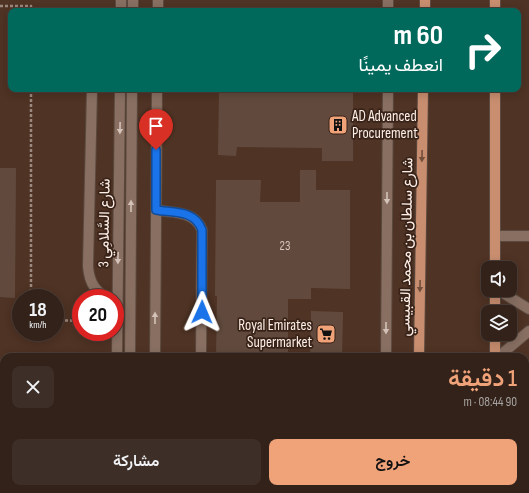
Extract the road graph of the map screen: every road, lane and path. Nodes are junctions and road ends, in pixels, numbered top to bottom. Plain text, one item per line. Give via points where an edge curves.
1 (0, 6) edge
2 (31, 8) edge
3 (31, 92) edge
4 (92, 92) edge
5 (120, 92) edge
6 (132, 92) edge
7 (157, 92) edge
8 (388, 92) edge
9 (424, 92) edge
10 (495, 92) edge
11 (156, 210) junction
12 (495, 236) junction
13 (529, 236) edge
14 (495, 261) edge
15 (31, 289) edge
16 (95, 289) edge
17 (115, 289) edge
18 (509, 297) edge
19 (529, 309) edge
20 (529, 331) edge
21 (116, 341) edge
22 (495, 341) edge
23 (117, 353) edge
24 (130, 353) edge
25 (155, 353) edge
26 (201, 353) edge
27 (386, 353) edge
28 (419, 353) edge
29 (496, 353) edge
30 (501, 353) edge

1 - 2 path
3 - 15 path
4 - 16 street via 88,275
5 -> 17 street, شارع السَّلامِي 3
24 -> 6 street, شارع السَّلامِي 3
7 - 11 street
8 -> 27 street
9 -> 28 main road, شارع سلطان بن محمد القبيسي
10 - 12 main road
25 -> 11 street
11 - 26 street via 193,217 202,230
12 - 13 street
12 - 14 main road
18 - 19 street
20 - 30 street
21 - 23 street, شارع السَّلامِي 3
22 - 29 main road

